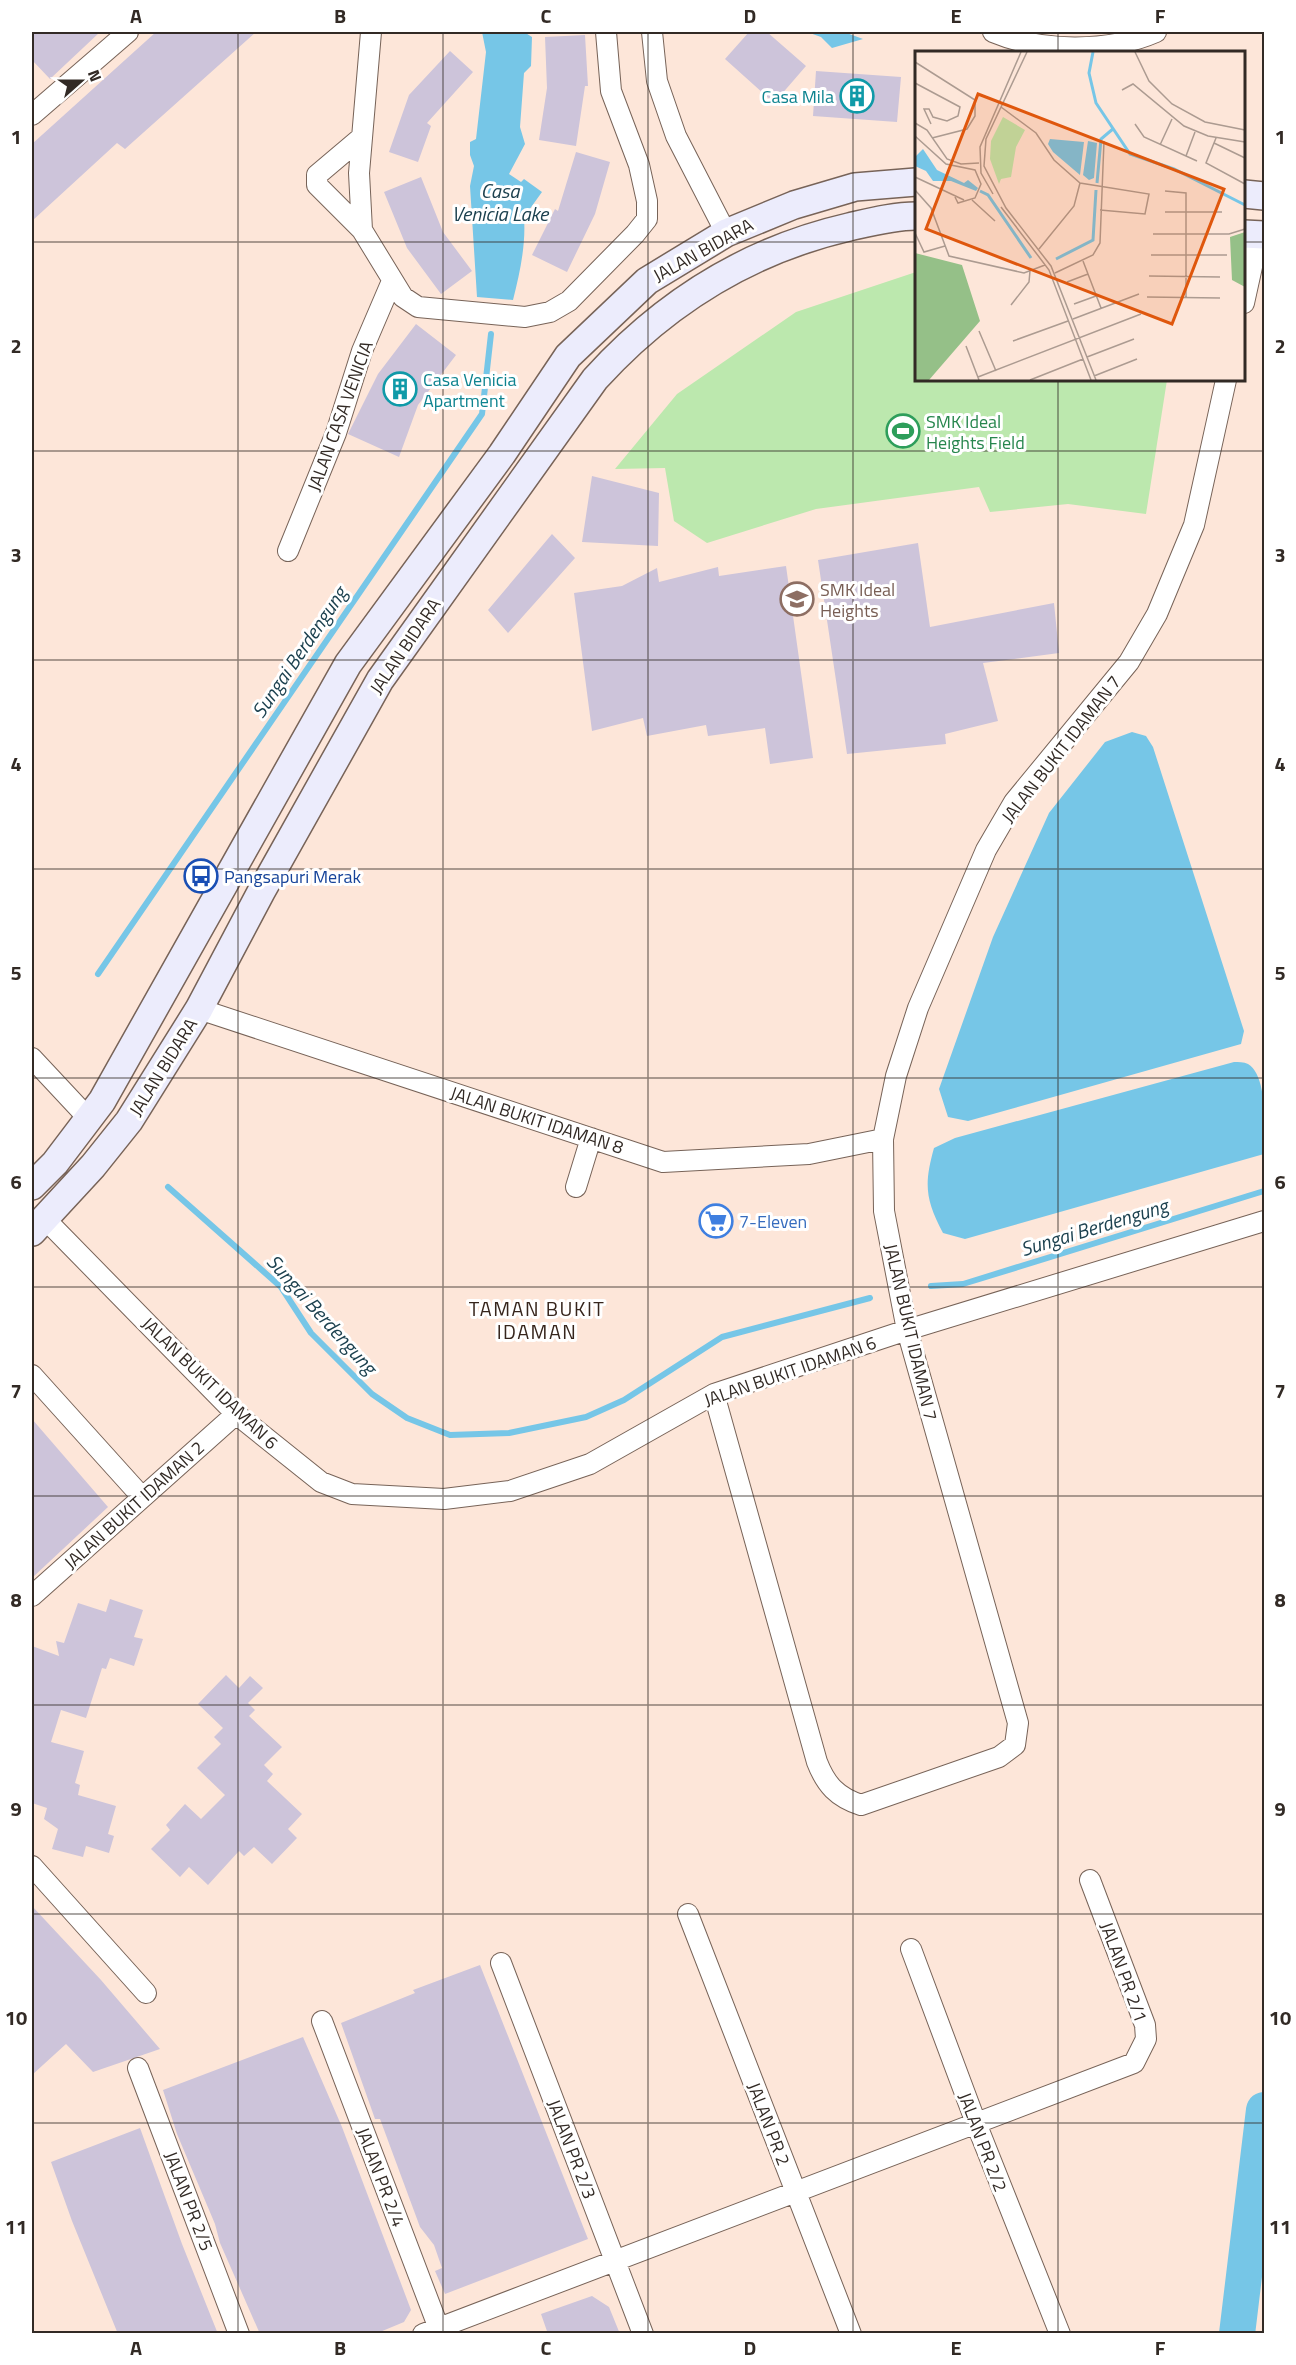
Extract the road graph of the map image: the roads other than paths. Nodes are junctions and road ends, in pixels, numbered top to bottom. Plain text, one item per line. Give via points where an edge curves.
1 (128, 32) edge
2 (371, 32) edge
3 (606, 32) edge
4 (652, 32) edge
5 (993, 32) edge
6 (1156, 32) edge
7 (32, 115) edge
8 (362, 136) junction
9 (915, 182) edge
10 (1245, 194) edge
11 (1264, 196) edge
12 (915, 216) edge
13 (362, 230) junction
14 (726, 233) junction
15 (1256, 234) edge
16 (392, 281) junction
17 (1245, 297) edge
18 (1226, 381) edge
19 (288, 551) dead end
20 (199, 1009) junction
21 (32, 1058) edge
22 (89, 1119) junction
23 (591, 1138) junction
24 (883, 1138) junction
25 (32, 1186) edge
26 (576, 1187) dead end
27 (1264, 1221) edge
28 (38, 1225) edge
29 (907, 1330) junction
30 (32, 1375) edge
31 (714, 1394) junction
32 (236, 1414) junction
33 (142, 1497) junction
34 (32, 1596) edge
35 (32, 1866) edge
36 (1090, 1880) dead end
37 (688, 1914) dead end
38 (911, 1949) dead end
39 (501, 1963) dead end
40 (146, 1993) dead end
41 (322, 2021) dead end
42 (138, 2068) dead end
43 (976, 2123) junction
44 (796, 2192) junction
45 (615, 2261) junction
46 (434, 2332) edge
47 (239, 2334) edge
48 (643, 2334) edge
49 (851, 2334) edge
50 (1060, 2334) edge

1 - 7 street
2 - 8 street
3 - 16 street via 611,91 639,165 646,201 647,219 635,234 569,301 550,312 525,317 418,307 403,297
4 - 14 street via 657,81 676,136
5 - 6 street via 1048,46 1101,45 1136,40
8 - 13 street
8 - 13 street via 315,180
9 - 14 main road, JALAN BIDARA via 855,187 795,205
10 - 11 main road
12 - 20 main road, JALAN BIDARA via 824,233 750,261 672,306 607,366 526,472 380,681
13 - 16 street
14 - 22 main road, JALAN BIDARA via 647,281 568,356 502,454 348,664
15 - 17 street
16 - 19 street, JALAN CASA VENICIA
18 - 24 street, JALAN BUKIT IDAMAN 7 via 1194,525 1157,615 1129,662 1014,802 986,849 918,1008 896,1076
20 - 23 street, JALAN BUKIT IDAMAN 8
20 - 28 main road, JALAN BIDARA via 114,1141
21 - 22 street
22 - 25 main road, JALAN BIDARA
23 - 24 street, JALAN BUKIT IDAMAN 8 via 663,1162 809,1154
23 - 26 street
24 - 29 street, JALAN BUKIT IDAMAN 7 via 884,1211
27 - 29 street, JALAN BUKIT IDAMAN 6
28 - 32 street, JALAN BUKIT IDAMAN 6
29 - 31 street, JALAN BUKIT IDAMAN 6
29 - 31 street, JALAN BUKIT IDAMAN 7 via 1018,1734 1015,1745 999,1757 861,1805 832,1789 817,1762
30 - 33 street
31 - 32 street, JALAN BUKIT IDAMAN 6 via 590,1464 510,1491 444,1499 352,1494 321,1482
32 - 33 street, JALAN BUKIT IDAMAN 2
33 - 34 street, JALAN BUKIT IDAMAN 2
35 - 40 street
36 - 43 street, JALAN PR 2/1 via 1144,2025 1146,2040 1134,2063
37 - 44 street, JALAN PR 2
38 - 43 street, JALAN PR 2/2
39 - 45 street, JALAN PR 2/3
41 - 46 street, JALAN PR 2/4
42 - 47 street, JALAN PR 2/5
43 - 44 street
43 - 50 street, JALAN PR 2/2
44 - 45 street
44 - 49 street, JALAN PR 2
45 - 46 street
45 - 48 street, JALAN PR 2/3

